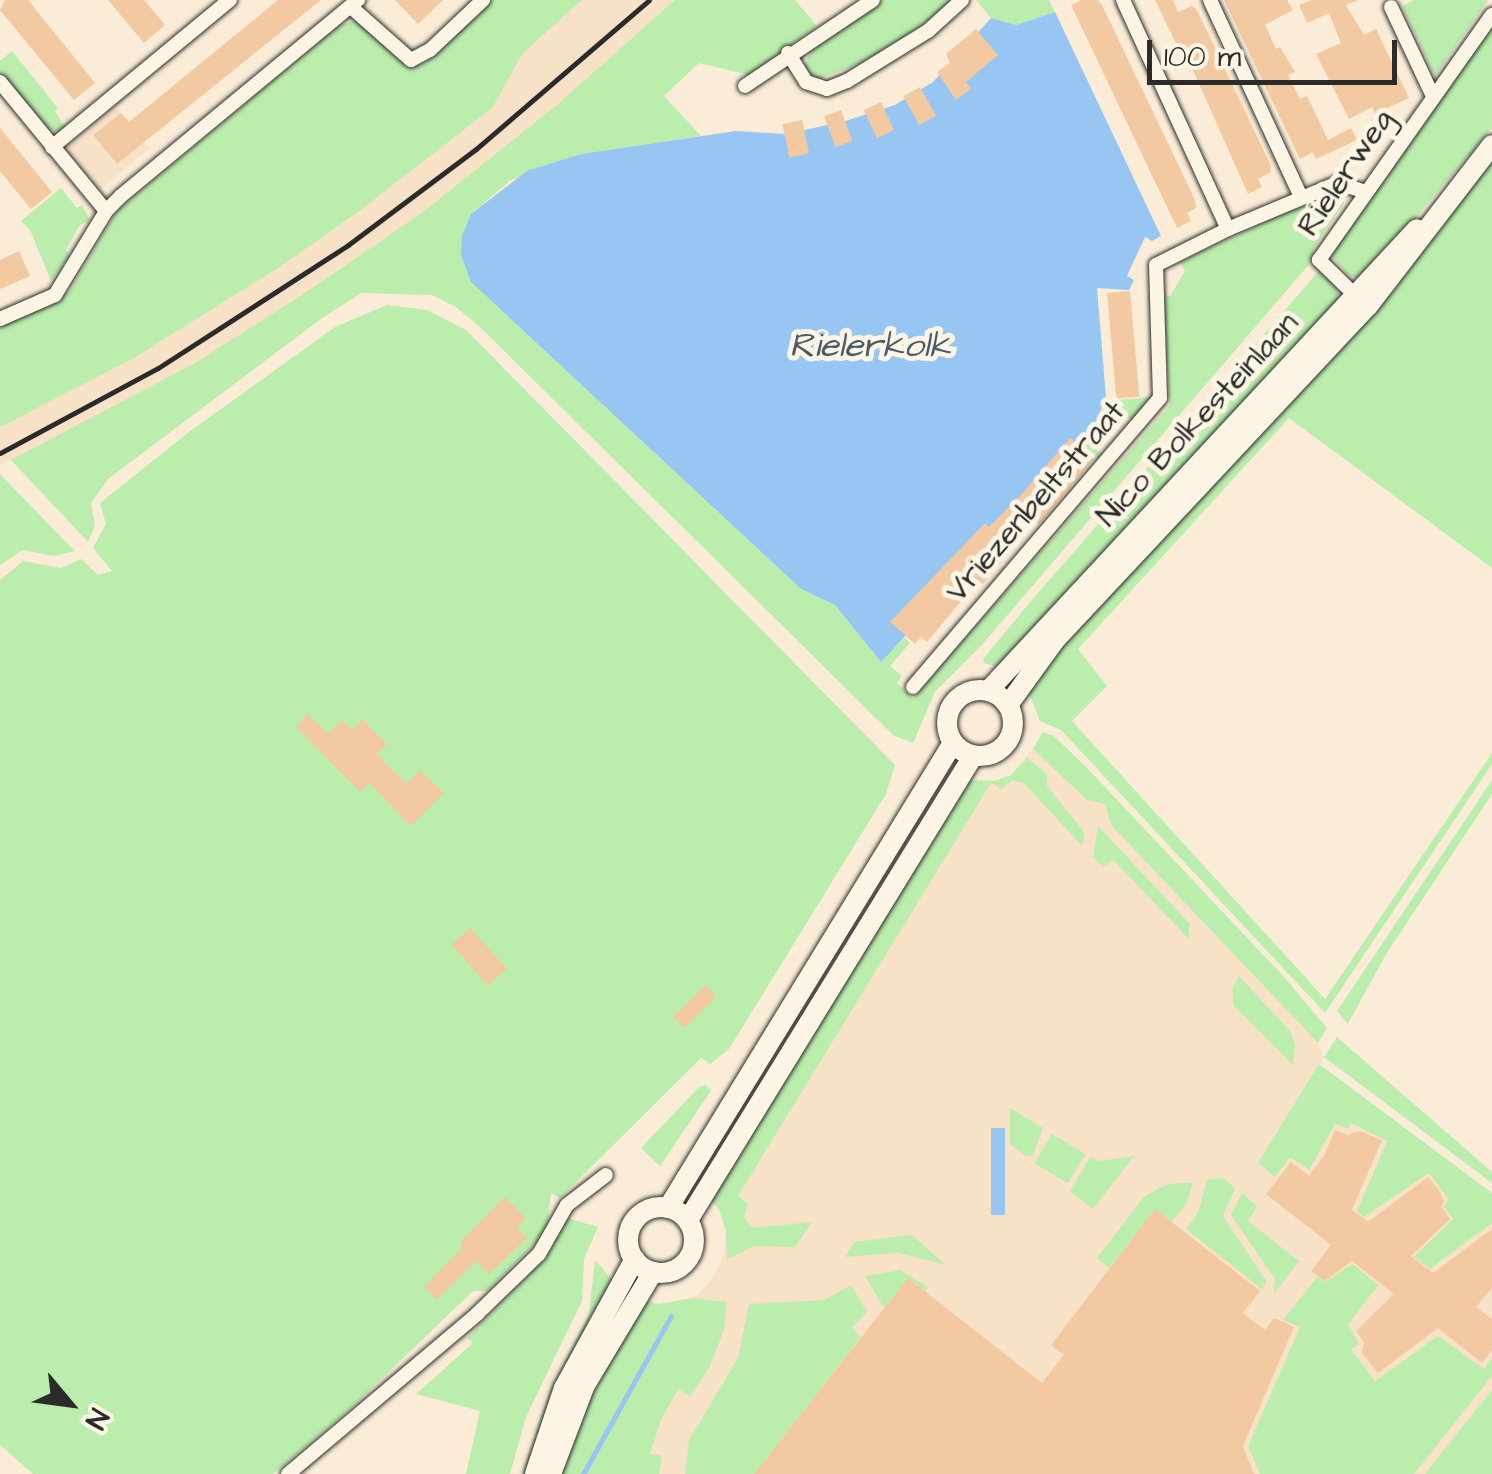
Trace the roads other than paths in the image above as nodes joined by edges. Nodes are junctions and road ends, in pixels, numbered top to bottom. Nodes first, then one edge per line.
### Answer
1 (230, 0) edge
2 (483, 0) edge
3 (873, 0) edge
4 (962, 0) edge
5 (1123, 0) edge
6 (1210, 0) edge
7 (355, 4) edge
8 (1391, 7) dead end
9 (1492, 15) edge
10 (788, 53) junction
11 (0, 82) edge
12 (745, 86) dead end
13 (1432, 94) junction
14 (1492, 145) edge
15 (52, 147) junction
16 (1365, 192) junction
17 (1301, 198) junction
18 (106, 211) junction
19 (1228, 229) junction
20 (1362, 301) junction
21 (0, 319) edge
22 (914, 687) dead end
23 (988, 691) junction
24 (1008, 705) junction
25 (954, 743) junction
26 (973, 756) junction
27 (606, 1174) dead end
28 (668, 1208) junction
29 (688, 1220) junction
30 (635, 1260) junction
31 (653, 1272) junction
32 (288, 1474) edge
33 (534, 1474) edge
34 (551, 1474) edge

1 - 15 street
2 - 7 street
3 - 10 street
4 - 10 street
5 - 19 street
6 - 17 street
7 - 18 street
8 - 13 street
9 - 13 street, Rielerweg
10 - 12 street
11 - 15 street
13 - 16 street, Rielerweg
14 - 20 street, Nico Bolkesteinlaan
15 - 18 street
16 - 17 street, Vriezenbeltstraat
16 - 20 street, Rielerweg
17 - 19 street, Vriezenbeltstraat
18 - 21 street
19 - 22 street, Vriezenbeltstraat
20 - 23 street, Nico Bolkesteinlaan
20 - 24 street, Nico Bolkesteinlaan
23 - 24 street
23 - 25 street
24 - 26 street
25 - 26 street
25 - 28 street
26 - 29 street
27 - 32 street
28 - 29 street
28 - 30 street
29 - 31 street
30 - 31 street
30 - 33 street
31 - 34 street

